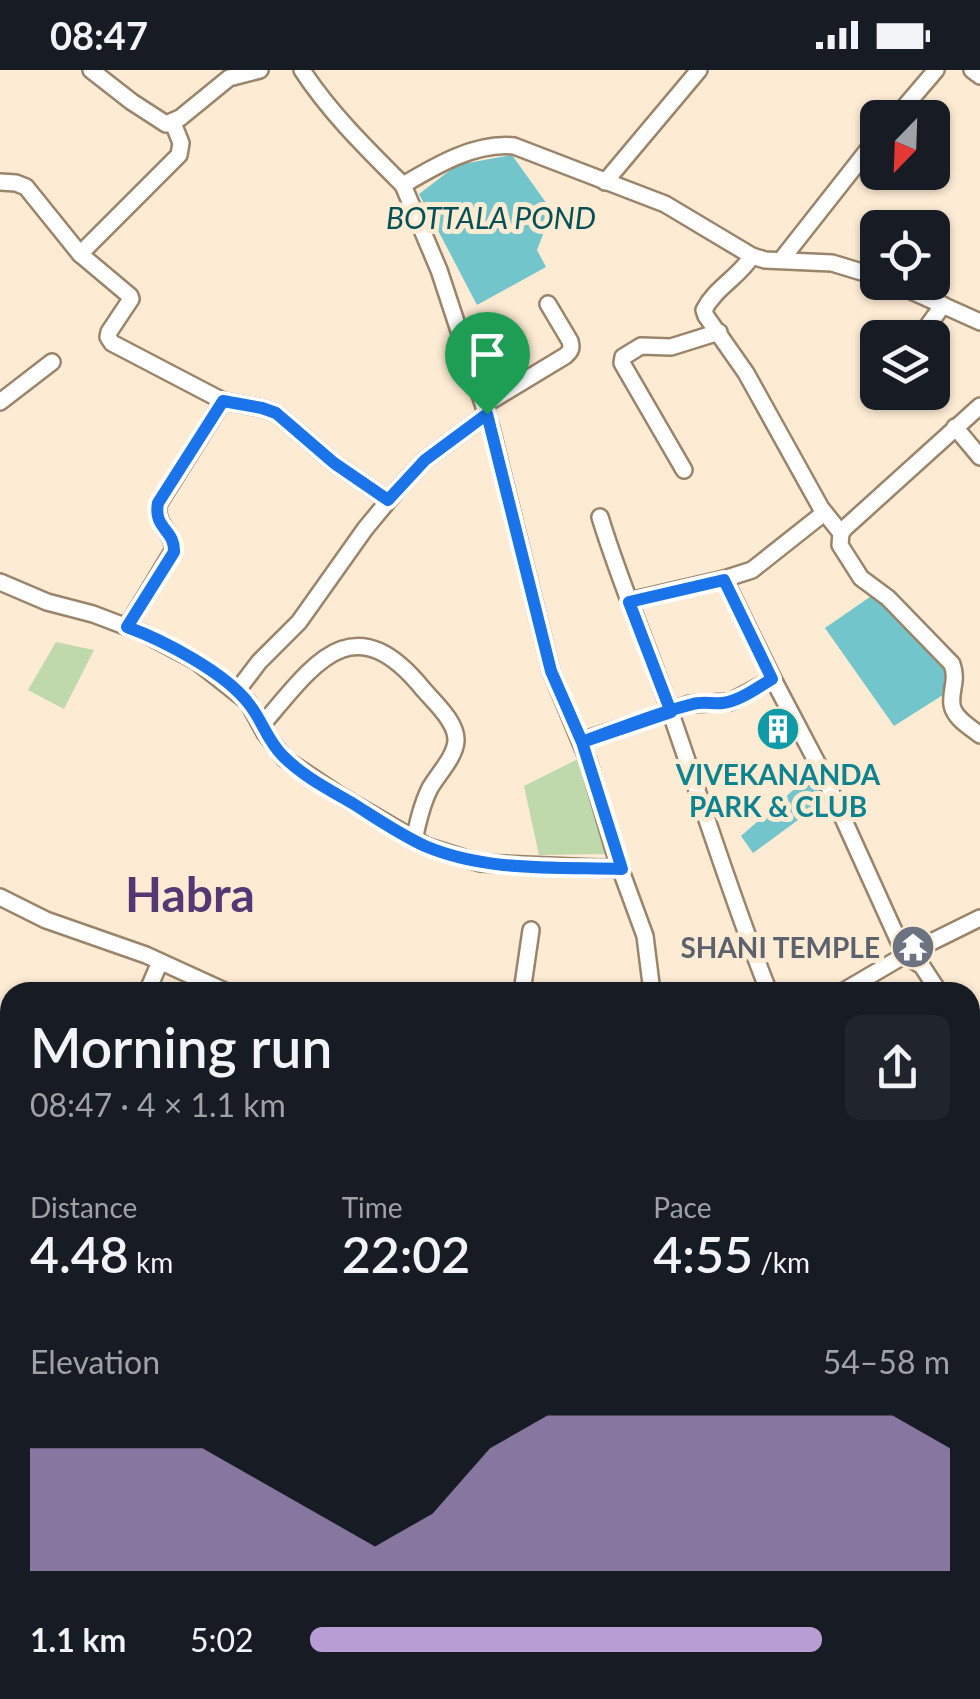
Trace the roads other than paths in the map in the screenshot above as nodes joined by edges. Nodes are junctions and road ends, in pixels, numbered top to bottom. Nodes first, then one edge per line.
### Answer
1 (90, 70) edge
2 (260, 70) edge
3 (302, 70) edge
4 (699, 70) edge
5 (936, 70) edge
6 (972, 70) edge
7 (980, 76) edge
8 (910, 100) edge
9 (173, 123) junction
10 (860, 161) edge
11 (0, 182) edge
12 (605, 182) junction
13 (404, 185) junction
14 (80, 254) junction
15 (752, 256) junction
16 (782, 260) junction
17 (860, 272) edge
18 (932, 300) edge
19 (548, 304) dead end
20 (943, 305) junction
21 (932, 320) edge
22 (980, 322) edge
23 (719, 332) junction
24 (52, 362) dead end
25 (223, 401) junction
26 (0, 402) edge
27 (980, 406) edge
28 (485, 409) junction
29 (956, 427) junction
30 (980, 457) edge
31 (684, 470) dead end
32 (388, 500) junction
33 (824, 513) junction
34 (600, 517) dead end
35 (841, 533) junction
36 (724, 580) junction
37 (0, 582) edge
38 (629, 602) junction
39 (127, 627) junction
40 (772, 679) junction
41 (236, 691) junction
42 (671, 712) junction
43 (262, 726) junction
44 (980, 735) edge
45 (582, 742) junction
46 (414, 840) junction
47 (622, 869) junction
48 (0, 897) edge
49 (980, 918) edge
50 (531, 930) dead end
51 (905, 955) junction
52 (160, 962) junction
53 (151, 982) edge
54 (205, 982) edge
55 (523, 982) edge
56 (651, 982) edge
57 (765, 982) edge
58 (859, 982) edge
59 (932, 982) edge

1 - 9 street
2 - 9 street
3 - 13 street
4 - 12 street
5 - 8 street
6 - 7 street
9 - 14 street
10 - 16 street
11 - 14 street
12 - 13 street
12 - 15 street
13 - 28 street
14 - 25 street
15 - 16 street
15 - 23 street
16 - 17 street
18 - 20 street
19 - 28 street
20 - 21 street
20 - 22 street
23 - 31 street
23 - 33 street
24 - 26 street
25 - 32 street
25 - 39 street
27 - 29 street
28 - 32 street
28 - 45 street
29 - 30 street
29 - 35 street
32 - 41 street
33 - 35 street
33 - 36 street
34 - 38 street
35 - 44 street
36 - 38 street
36 - 40 street
37 - 39 street
38 - 42 street
39 - 41 street
40 - 42 street
40 - 51 street
41 - 43 street
42 - 45 street
42 - 57 street
43 - 46 street
43 - 46 street
45 - 47 street
46 - 47 street
47 - 56 street
48 - 52 street
49 - 51 street
50 - 55 street
51 - 58 street
51 - 59 street
52 - 53 street
52 - 54 street

